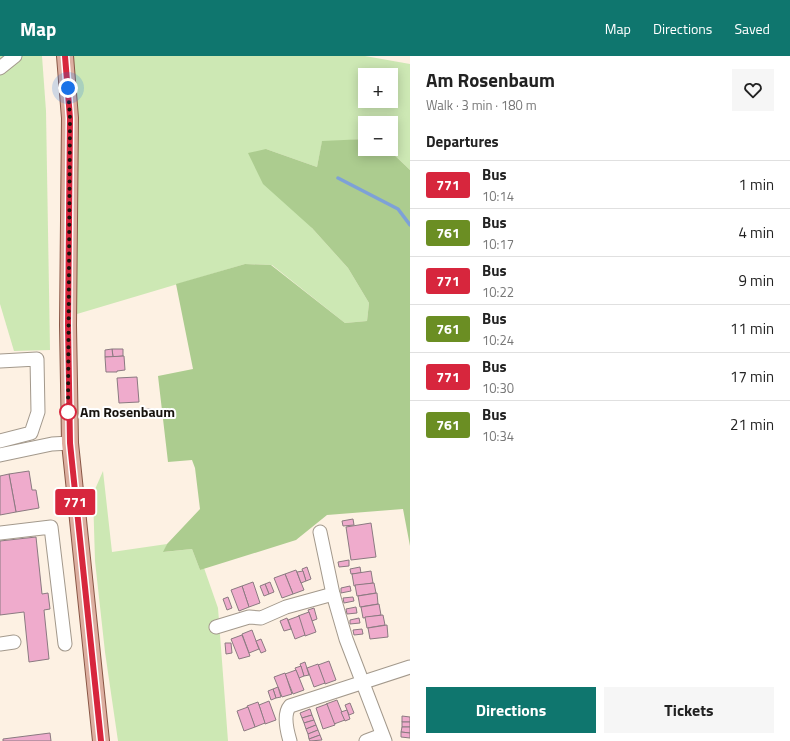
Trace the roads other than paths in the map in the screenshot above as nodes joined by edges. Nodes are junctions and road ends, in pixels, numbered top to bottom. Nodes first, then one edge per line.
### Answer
1 (15, 56) edge
2 (64, 56) edge
3 (0, 68) edge
4 (0, 360) edge
5 (0, 441) edge
6 (70, 443) junction
7 (0, 455) edge
8 (320, 532) dead end
9 (0, 533) edge
10 (333, 594) junction
11 (216, 627) dead end
12 (14, 642) dead end
13 (0, 644) edge
14 (65, 644) dead end
15 (410, 667) edge
16 (362, 683) junction
17 (384, 738) edge
18 (101, 741) edge
19 (290, 741) edge
20 (366, 741) edge

1 - 3 street
2 - 6 main road
4 - 5 street
6 - 7 street
6 - 18 main road
8 - 10 street
9 - 14 street
10 - 11 street
10 - 16 street
12 - 13 street
15 - 16 street
16 - 17 street
16 - 19 street
17 - 20 street

